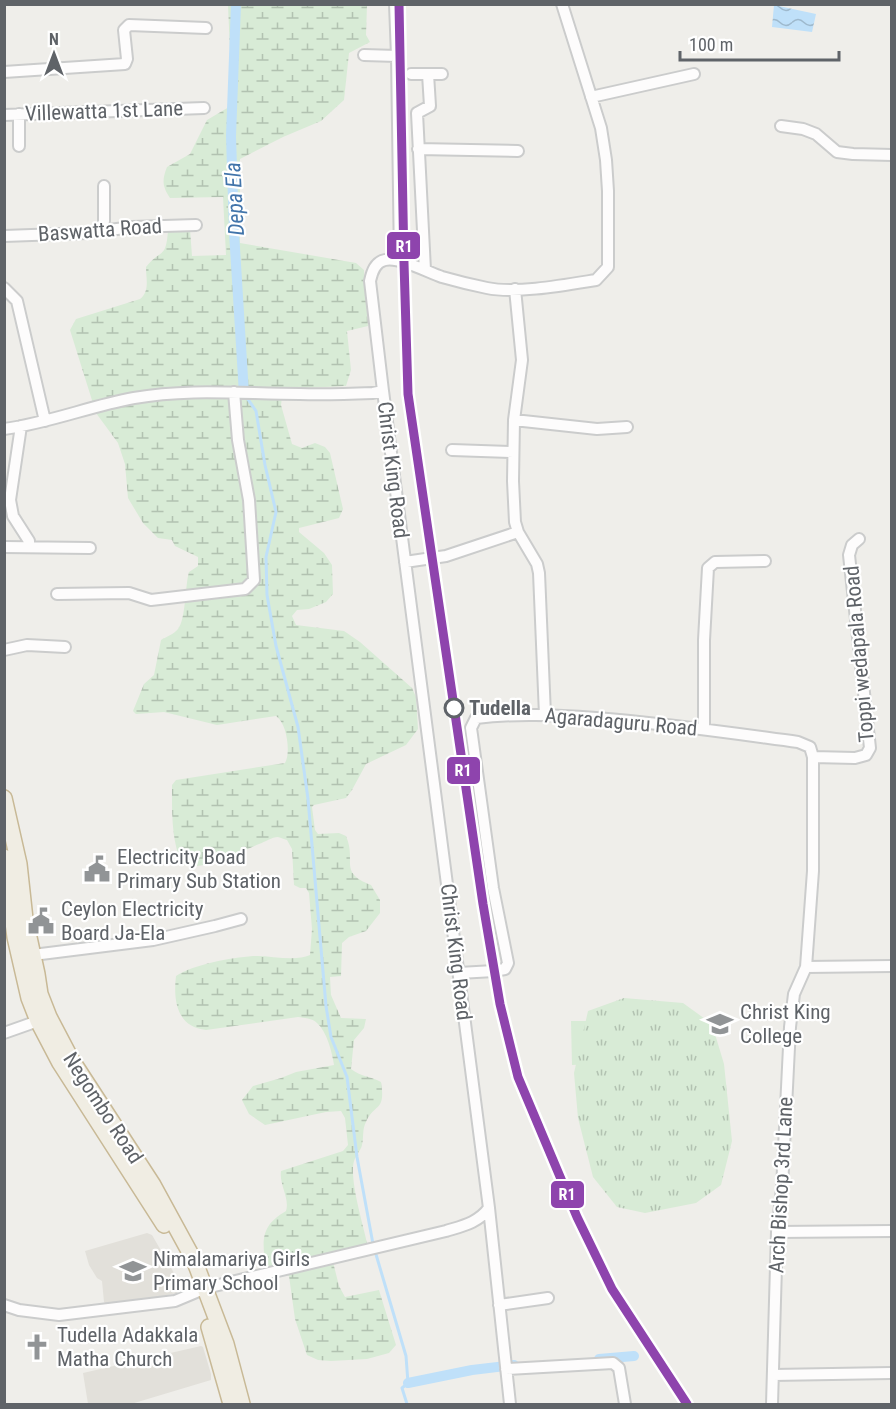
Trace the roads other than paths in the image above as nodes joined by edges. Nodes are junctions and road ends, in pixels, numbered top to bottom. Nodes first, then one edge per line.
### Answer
1 (395, 4) edge
2 (562, 4) edge
3 (206, 28) dead end
4 (364, 55) dead end
5 (397, 56) junction
6 (4, 72) edge
7 (411, 74) dead end
8 (428, 74) junction
9 (442, 74) dead end
10 (694, 74) dead end
11 (591, 97) junction
12 (204, 108) dead end
13 (19, 114) junction
14 (4, 115) edge
15 (781, 126) dead end
16 (19, 146) dead end
17 (418, 149) junction
18 (518, 151) dead end
19 (891, 154) edge
20 (104, 186) dead end
21 (196, 225) dead end
22 (102, 231) junction
23 (4, 236) edge
24 (399, 261) junction
25 (425, 270) junction
26 (4, 288) edge
27 (515, 289) junction
28 (383, 391) junction
29 (236, 392) junction
30 (514, 420) junction
31 (45, 421) junction
32 (21, 426) junction
33 (627, 427) dead end
34 (4, 429) edge
35 (452, 450) dead end
36 (513, 452) junction
37 (518, 532) junction
38 (860, 539) dead end
39 (29, 546) junction
40 (4, 547) edge
41 (90, 548) dead end
42 (765, 561) dead end
43 (405, 562) junction
44 (57, 594) dead end
45 (64, 647) dead end
46 (4, 651) edge
47 (545, 715) junction
48 (704, 729) junction
49 (813, 757) junction
50 (4, 798) edge
51 (4, 857) edge
52 (241, 919) dead end
53 (33, 955) junction
54 (891, 966) edge
55 (806, 968) junction
56 (459, 973) junction
57 (38, 1021) junction
58 (4, 1034) edge
59 (489, 1208) junction
60 (891, 1231) edge
61 (777, 1232) junction
62 (201, 1290) junction
63 (548, 1298) dead end
64 (499, 1305) junction
65 (6, 1311) edge
66 (506, 1369) junction
67 (891, 1372) edge
68 (773, 1375) junction
69 (231, 1404) edge
70 (242, 1404) edge
71 (510, 1404) edge
72 (625, 1404) edge
73 (772, 1404) edge

1 - 5 street
2 - 11 street
3 - 6 street
4 - 5 street
5 - 24 street
7 - 8 street
8 - 9 street
8 - 17 street
10 - 11 street
11 - 27 street
12 - 13 street, Villewatta 1st Lane
13 - 14 street, Villewatta 1st Lane
13 - 16 street
15 - 19 street
17 - 18 street
17 - 25 street
20 - 22 street
21 - 22 street, Baswatta Road
22 - 23 street, Baswatta Road
24 - 25 street
24 - 28 street, Christ King Road
25 - 27 street
26 - 31 street
27 - 30 street
28 - 29 street
28 - 43 street, Christ King Road
29 - 31 street
29 - 44 street
30 - 33 street
30 - 36 street
31 - 32 street
32 - 34 street
32 - 39 street
35 - 36 street
36 - 37 street
37 - 43 street
37 - 47 street
38 - 49 street, Toppi wedapala Road
39 - 40 street
39 - 41 street
42 - 48 street
43 - 56 street, Christ King Road
45 - 46 street
47 - 48 street, Agaradaguru Road
47 - 56 street, Agaradaguru Road
48 - 49 street, Agaradaguru Road
49 - 55 street
50 - 53 highway, Negombo Road
51 - 57 highway, Negombo Road
52 - 53 street
53 - 62 highway, Negombo Road
54 - 55 street
55 - 61 street, Arch Bishop 3rd Lane
56 - 59 street, Christ King Road
57 - 58 street
57 - 62 highway, Negombo Road
59 - 62 street
59 - 64 street, Christ King Road
60 - 61 street
61 - 68 street, Arch Bishop 3rd Lane
62 - 65 street
62 - 69 highway, Negombo Road
62 - 70 highway, Negombo Road
63 - 64 street
64 - 66 street, Christ King Road
66 - 71 street, Christ King Road
66 - 72 street
67 - 68 street
68 - 73 street, Arch Bishop 3rd Lane

